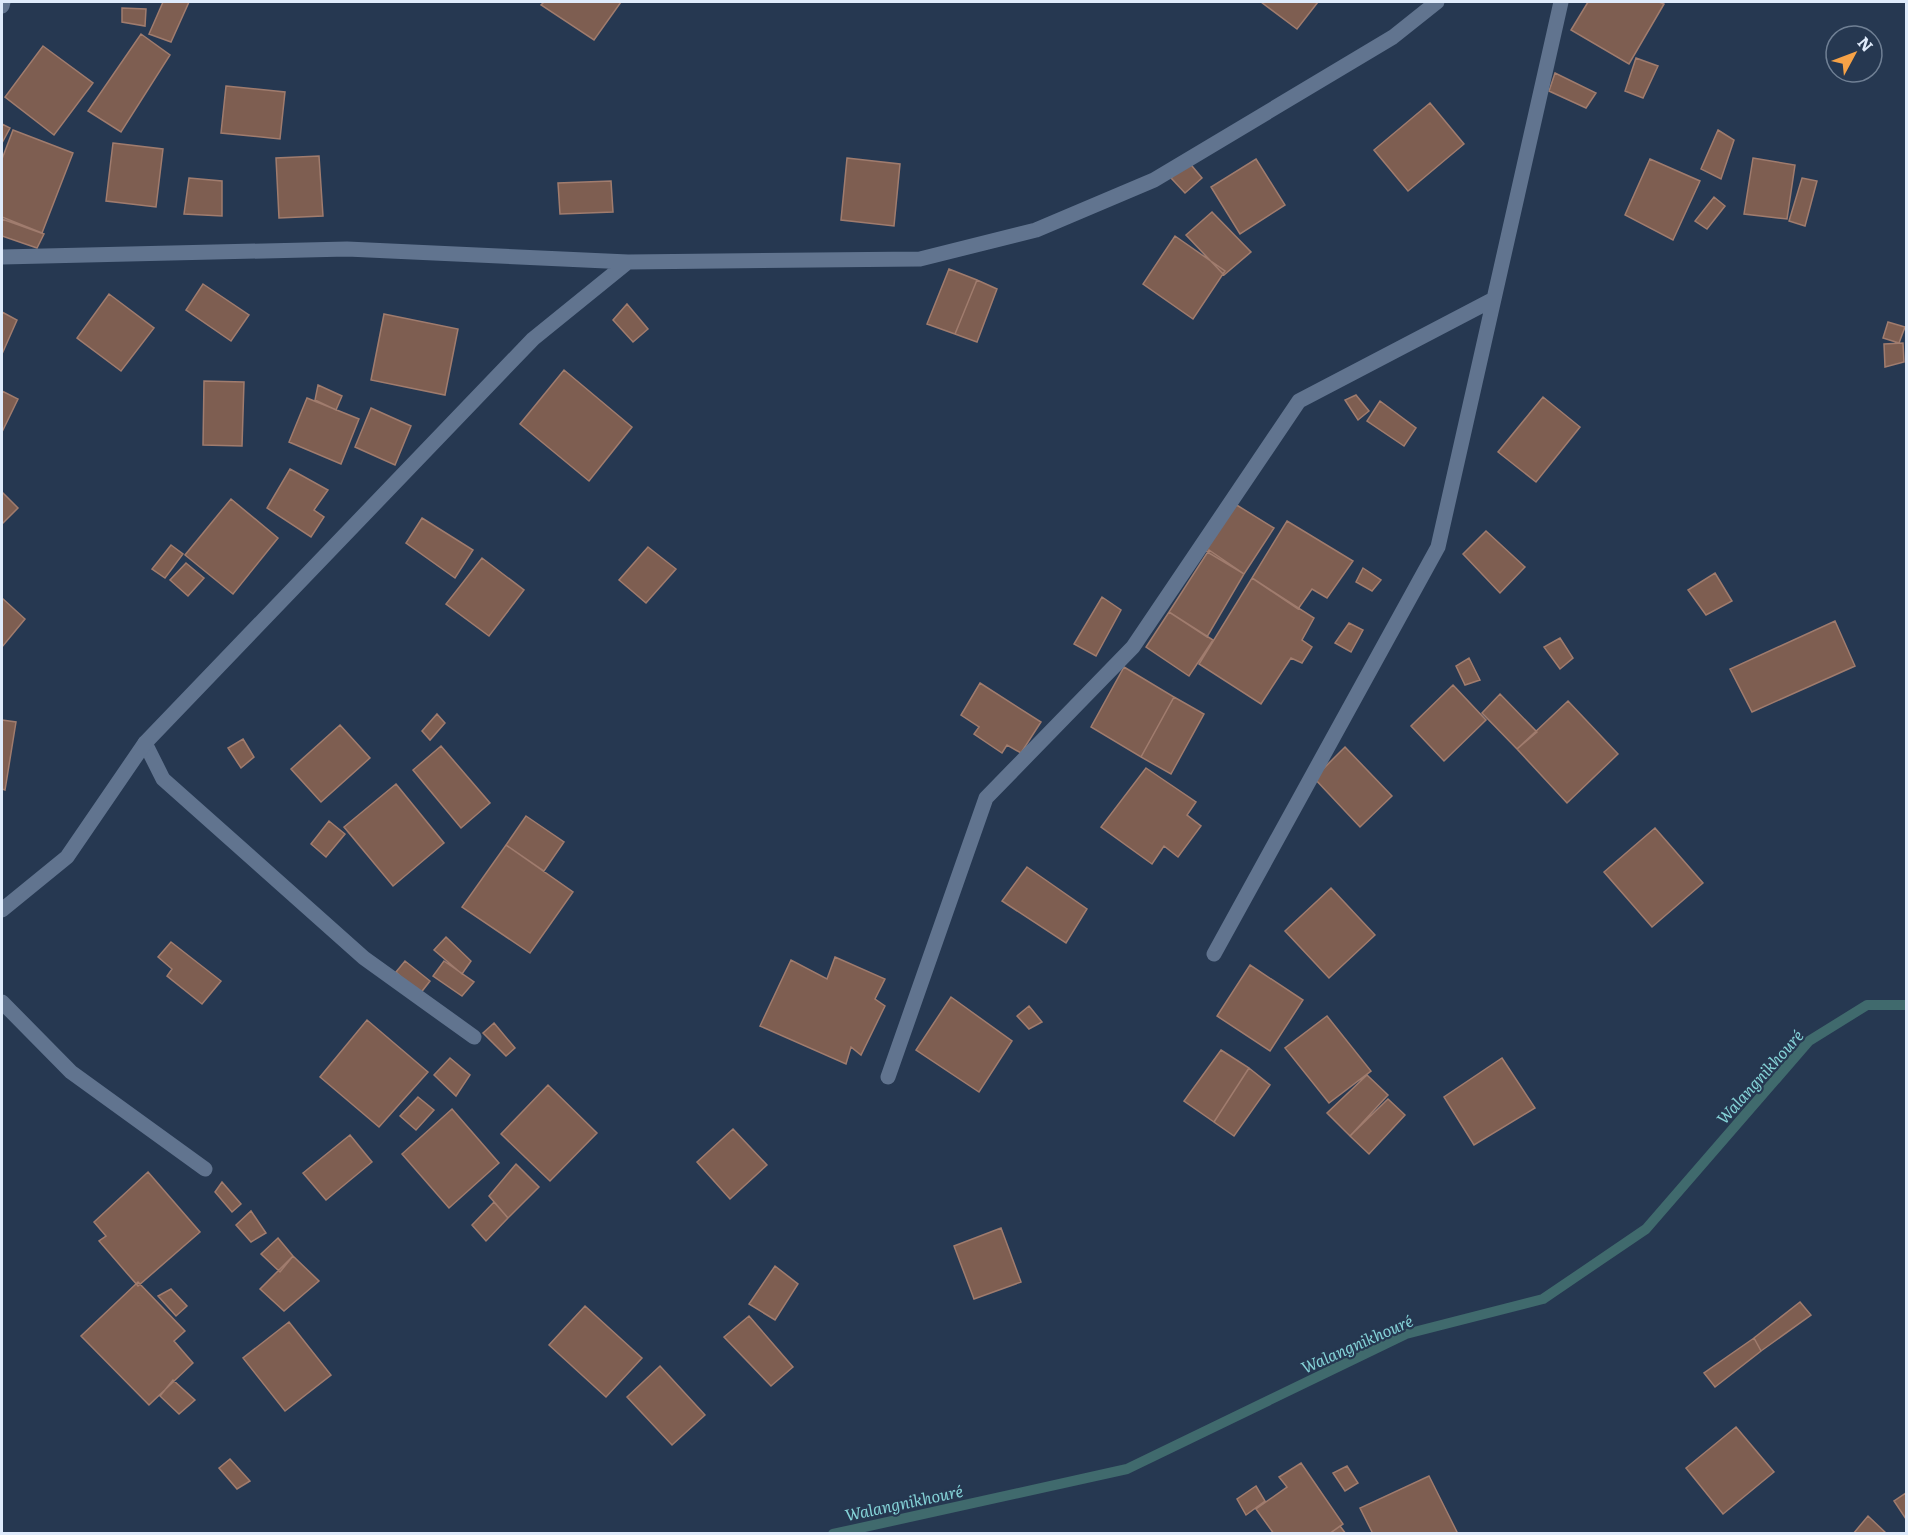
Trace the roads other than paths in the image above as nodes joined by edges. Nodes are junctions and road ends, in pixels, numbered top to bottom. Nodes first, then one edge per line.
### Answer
1 (3, 2) edge
2 (1437, 2) edge
3 (1561, 2) edge
4 (2, 6) edge
5 (2, 257) edge
6 (628, 262) junction
7 (1494, 299) junction
8 (145, 743) junction
9 (2, 910) edge
10 (1214, 954) dead end
11 (2, 1002) edge
12 (474, 1037) dead end
13 (888, 1077) dead end
14 (205, 1169) dead end

1 - 4 street
2 - 6 street
3 - 7 street
5 - 6 street
6 - 8 street
7 - 10 street
7 - 13 street
8 - 9 street
8 - 12 street
11 - 14 street

